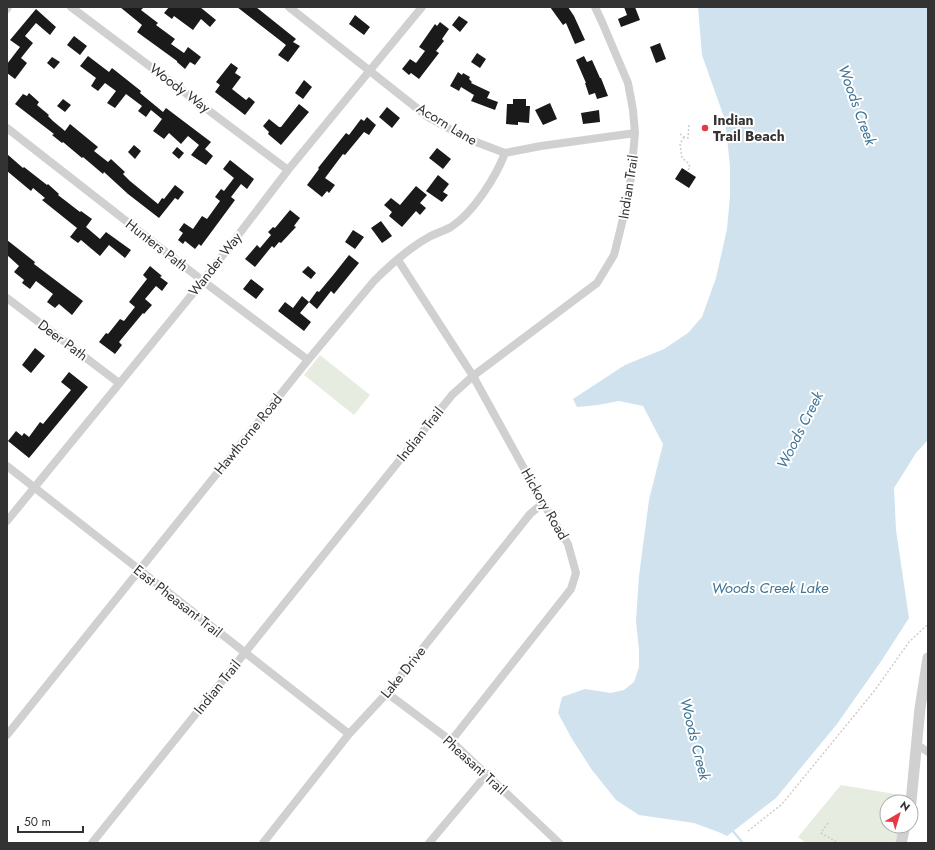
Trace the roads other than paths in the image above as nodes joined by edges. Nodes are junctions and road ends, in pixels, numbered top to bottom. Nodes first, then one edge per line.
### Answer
1 (71, 7) edge
2 (289, 7) edge
3 (422, 7) edge
4 (594, 7) edge
5 (370, 70) junction
6 (7, 128) edge
7 (635, 133) junction
8 (505, 153) junction
9 (288, 170) junction
10 (398, 260) junction
11 (203, 281) junction
12 (7, 298) edge
13 (308, 360) junction
14 (473, 376) junction
15 (118, 383) junction
16 (7, 466) edge
17 (34, 487) junction
18 (543, 503) junction
19 (7, 520) edge
20 (139, 570) junction
21 (245, 653) junction
22 (928, 658) edge
23 (387, 693) junction
24 (349, 734) junction
25 (7, 735) edge
26 (451, 741) junction
27 (916, 744) junction
28 (928, 752) edge
29 (487, 774) junction
30 (912, 794) edge
31 (92, 843) edge
32 (263, 843) edge
33 (429, 843) edge
34 (559, 843) edge

1 - 9 street, Woody Way
2 - 5 street, Acorn Lane
3 - 5 street, Wander Way
4 - 7 street, Indian Trail
5 - 8 street, Acorn Lane
5 - 9 street, Wander Way
6 - 11 street, Hunters Path
7 - 8 street
7 - 14 street, Indian Trail
8 - 10 street, Hawthorne Road
9 - 11 street, Wander Way
10 - 13 street, Hawthorne Road
10 - 14 street, Hickory Road
11 - 13 street, Hunters Path
11 - 15 street, Wander Way
12 - 15 street, Deer Path
13 - 20 street, Hawthorne Road
14 - 18 street, Hickory Road
14 - 21 street, Indian Trail
15 - 17 street, Wander Way
16 - 17 street, East Pheasant Trail
17 - 19 street, Wander Way
17 - 20 street, East Pheasant Trail
18 - 23 street, Lake Drive
18 - 26 street, Hickory Road
20 - 21 street, East Pheasant Trail
20 - 25 street, Hawthorne Road
21 - 24 street, East Pheasant Trail
21 - 31 street, Indian Trail
22 - 27 street
23 - 24 street, Lake Drive
23 - 26 street, Pheasant Trail
24 - 32 street, Lake Drive
26 - 29 street, Pheasant Trail
27 - 28 street
27 - 30 street
29 - 33 street
29 - 34 street, Pheasant Trail

